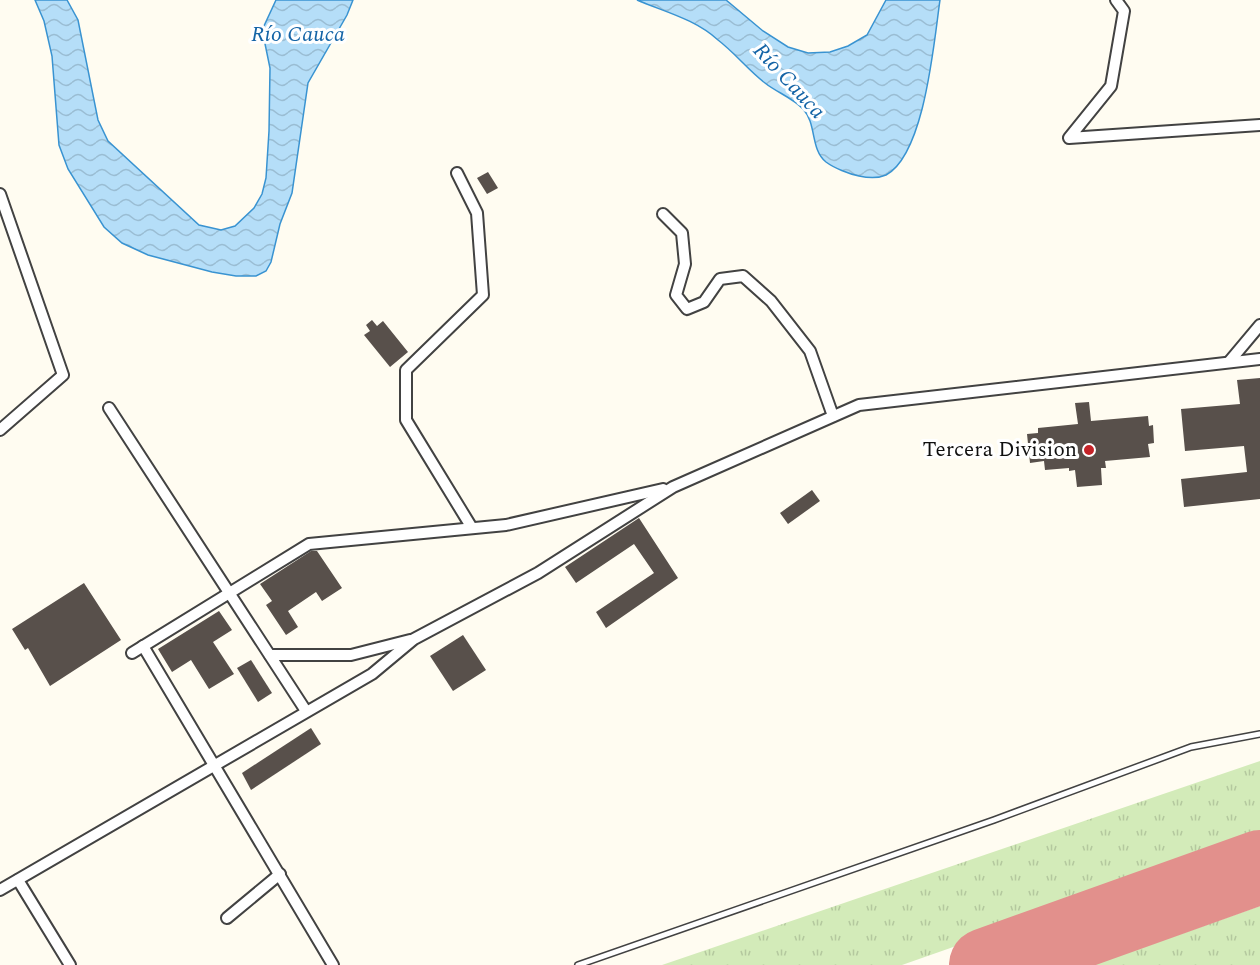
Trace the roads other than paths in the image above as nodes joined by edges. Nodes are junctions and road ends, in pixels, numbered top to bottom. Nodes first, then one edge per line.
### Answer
1 (1116, 0) edge
2 (1260, 125) edge
3 (457, 173) dead end
4 (0, 194) edge
5 (663, 214) dead end
6 (1260, 325) edge
7 (1260, 359) edge
8 (1229, 363) junction
9 (109, 408) dead end
10 (833, 416) junction
11 (0, 430) edge
12 (673, 486) junction
13 (472, 528) junction
14 (229, 592) junction
15 (414, 639) junction
16 (143, 646) junction
17 (132, 653) dead end
18 (270, 655) junction
19 (306, 711) junction
20 (1260, 734) edge
21 (216, 765) junction
22 (280, 874) junction
23 (18, 880) junction
24 (0, 890) edge
25 (226, 918) dead end
26 (70, 965) edge
27 (333, 965) edge
28 (578, 965) edge

1 - 2 street
3 - 13 street
4 - 11 street
5 - 10 street
6 - 8 street
7 - 8 street
8 - 10 street
9 - 14 street
10 - 12 street
12 - 13 street
12 - 15 street
13 - 14 street
14 - 16 street
14 - 18 street
15 - 18 street
15 - 19 street
16 - 17 street
16 - 21 street
18 - 19 street
19 - 21 street
20 - 28 lane
21 - 22 street
21 - 23 street
22 - 25 street
22 - 27 street
23 - 24 street
23 - 26 street

